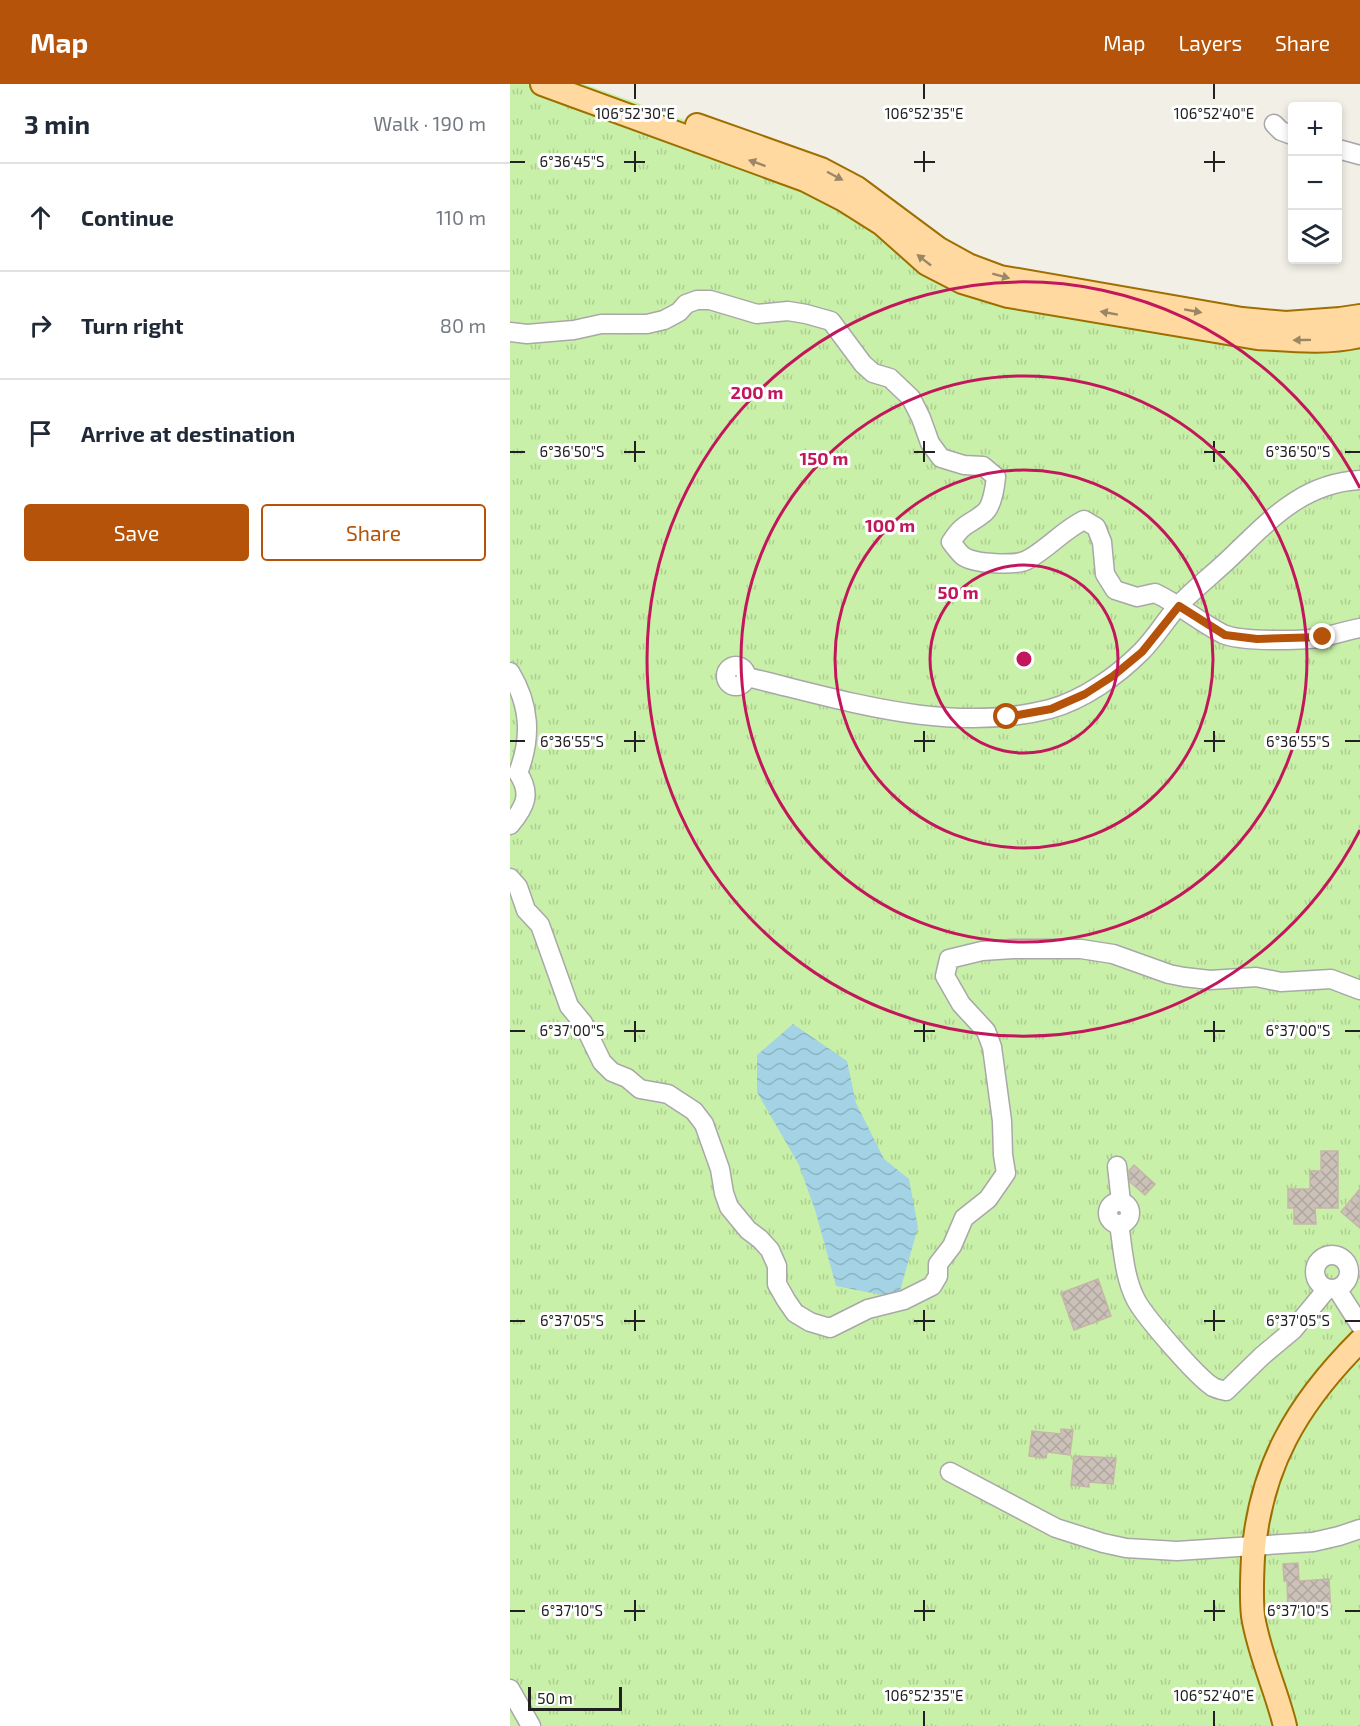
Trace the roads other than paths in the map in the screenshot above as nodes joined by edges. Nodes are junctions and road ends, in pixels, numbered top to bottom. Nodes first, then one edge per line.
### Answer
1 (542, 84) edge
2 (583, 84) edge
3 (1274, 124) dead end
4 (1288, 133) edge
5 (1342, 149) edge
6 (1360, 155) edge
7 (1360, 316) edge
8 (510, 332) edge
9 (1360, 336) edge
10 (1360, 480) edge
11 (1179, 606) junction
12 (1360, 628) edge
13 (510, 672) edge
14 (747, 677) dead end
15 (510, 825) edge
16 (510, 878) edge
17 (1360, 990) edge
18 (1117, 1166) dead end
19 (1360, 1325) edge
20 (1360, 1341) edge
21 (950, 1472) dead end
22 (1360, 1528) edge
23 (1254, 1544) junction
24 (510, 1689) edge
25 (1281, 1713) edge
26 (531, 1726) edge

9 -> 1 main road
2 -> 7 main road
3 - 4 street
5 - 6 street
8 - 11 street
10 - 11 street
11 - 12 street
11 - 14 street
13 - 15 street
16 - 17 street
18 - 19 street
20 - 23 main road
21 - 23 street
22 - 23 street
23 - 25 main road
24 - 26 street

